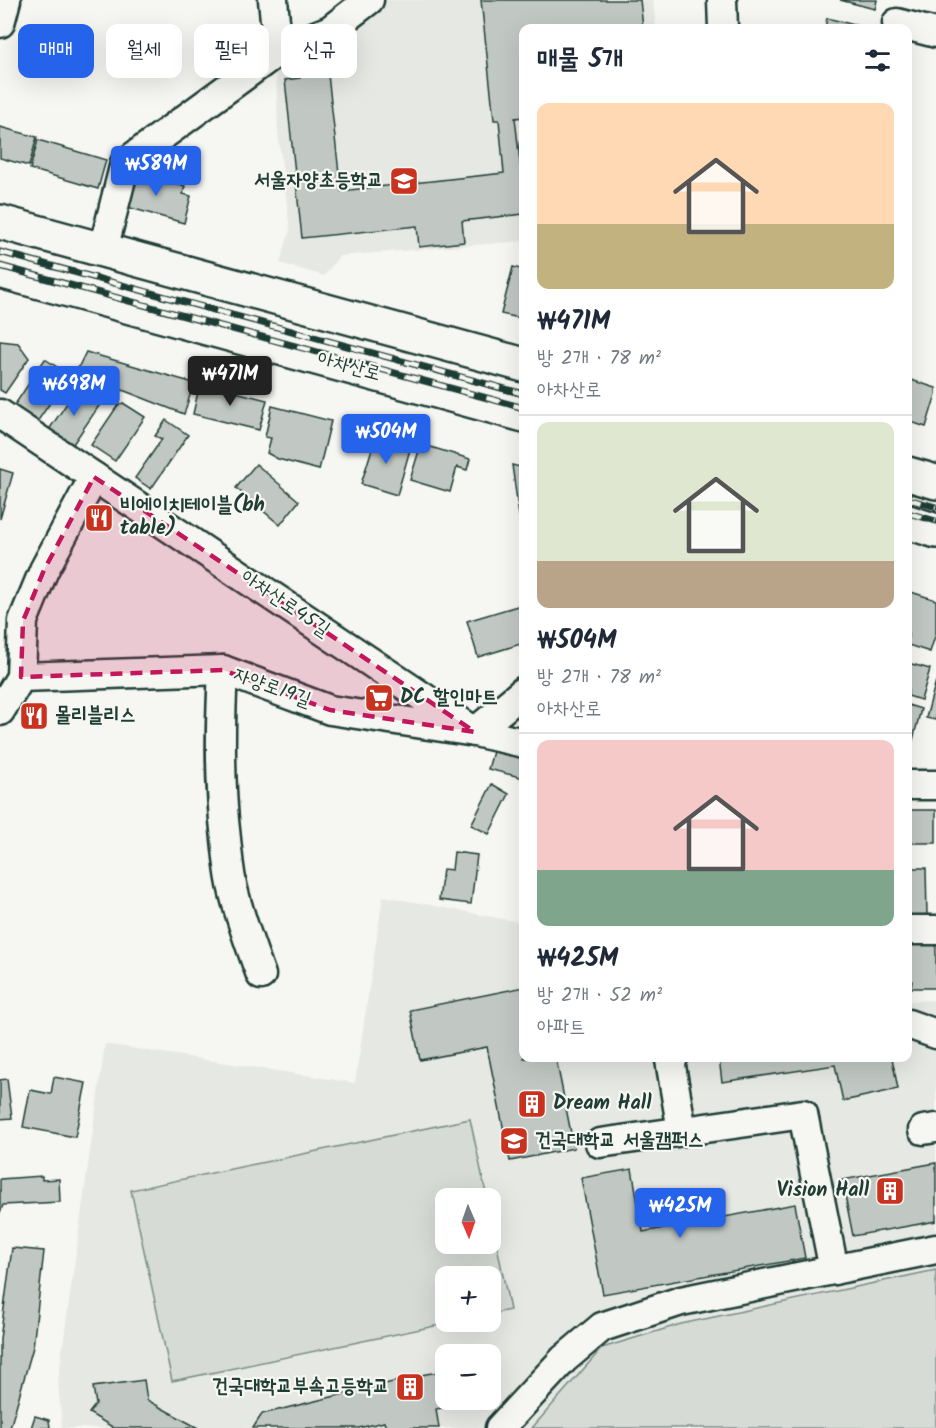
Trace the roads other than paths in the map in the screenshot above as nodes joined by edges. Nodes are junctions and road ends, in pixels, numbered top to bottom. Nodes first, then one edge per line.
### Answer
1 (273, 0) edge
2 (369, 0) edge
3 (722, 0) edge
4 (899, 17) edge
5 (723, 24) edge
6 (936, 33) edge
7 (278, 51) junction
8 (0, 222) edge
9 (103, 250) junction
10 (0, 271) edge
11 (519, 364) edge
12 (0, 414) edge
13 (519, 414) edge
14 (912, 475) edge
15 (94, 477) junction
16 (936, 482) edge
17 (912, 523) edge
18 (936, 531) edge
19 (223, 670) junction
20 (21, 677) junction
21 (519, 695) edge
22 (0, 711) edge
23 (474, 732) junction
24 (519, 742) edge
25 (912, 784) edge
26 (936, 785) edge
27 (912, 930) edge
28 (936, 930) edge
29 (261, 975) dead end
30 (912, 1025) edge
31 (936, 1034) edge
32 (670, 1062) edge
33 (682, 1131) junction
34 (600, 1143) dead end
35 (936, 1250) edge
36 (834, 1270) junction
37 (501, 1428) edge

1 - 7 street
2 - 7 street
3 - 5 street
4 - 6 street
7 - 9 street
8 - 9 main road
9 - 11 main road
10 - 13 main road, 아차산로
12 - 15 street, 아차산로45길
14 - 16 main road
15 - 20 street
15 - 23 street, 아차산로45길
17 - 18 main road
19 - 20 street, 자양로19길
19 - 23 street, 자양로19길
19 - 29 street
20 - 22 street
21 - 23 street
23 - 24 street, 자양로19길
25 - 26 street
27 - 28 street
30 - 31 street
32 - 33 street
33 - 34 street
33 - 36 street
35 - 36 street
36 - 37 street

